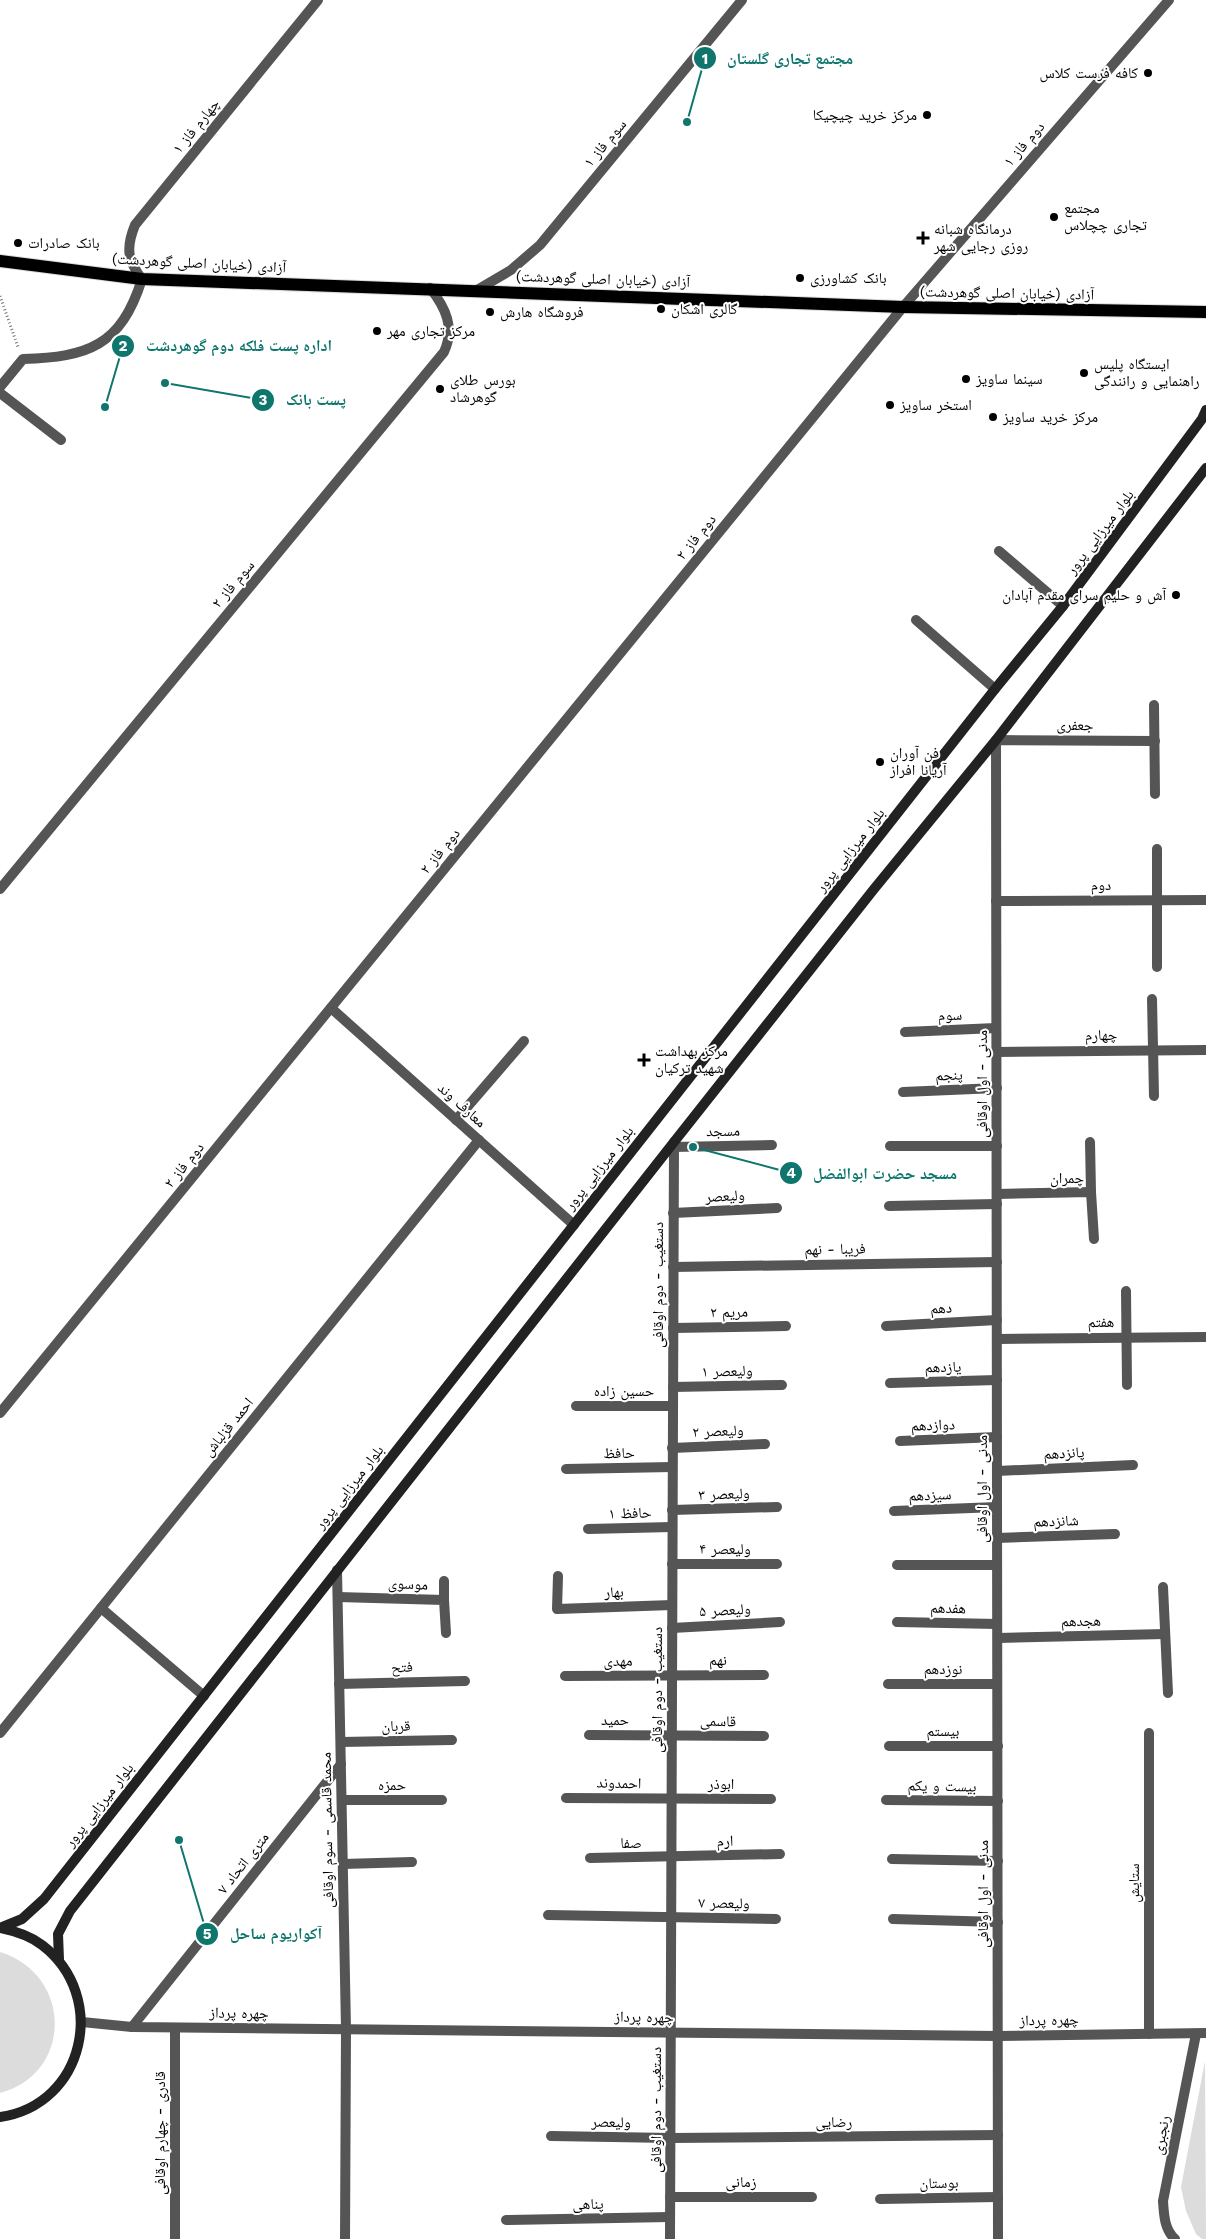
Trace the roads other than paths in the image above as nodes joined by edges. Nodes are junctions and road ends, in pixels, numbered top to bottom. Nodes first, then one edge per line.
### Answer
1 (318, 0) edge
2 (742, 0) edge
3 (1169, 0) edge
4 (0, 261) edge
5 (142, 279) junction
6 (430, 288) junction
7 (477, 290) junction
8 (903, 307) junction
9 (1206, 312) edge
10 (0, 387) edge
11 (0, 393) edge
12 (1206, 410) edge
13 (61, 440) dead end
14 (1206, 468) edge
15 (999, 551) dead end
16 (1063, 606) junction
17 (916, 620) dead end
18 (996, 689) junction
19 (1154, 706) dead end
20 (996, 740) junction
21 (1155, 741) junction
22 (1155, 794) dead end
23 (1157, 849) dead end
24 (0, 890) edge
25 (1157, 900) junction
26 (1206, 900) edge
27 (996, 901) junction
28 (1157, 967) dead end
29 (1152, 999) dead end
30 (331, 1008) junction
31 (996, 1028) junction
32 (905, 1032) dead end
33 (524, 1041) dead end
34 (1153, 1050) junction
35 (1206, 1050) edge
36 (996, 1052) junction
37 (997, 1088) junction
38 (903, 1092) dead end
39 (1154, 1096) dead end
40 (456, 1120) junction
41 (478, 1140) junction
42 (1090, 1142) dead end
43 (673, 1144) junction
44 (772, 1145) dead end
45 (890, 1146) dead end
46 (997, 1146) junction
47 (1091, 1192) junction
48 (997, 1199) junction
49 (890, 1206) dead end
50 (777, 1208) dead end
51 (673, 1213) junction
52 (574, 1225) junction
53 (1094, 1239) dead end
54 (997, 1262) junction
55 (673, 1267) junction
56 (1126, 1291) dead end
57 (997, 1320) junction
58 (786, 1326) dead end
59 (886, 1326) dead end
60 (673, 1328) junction
61 (1127, 1337) junction
62 (1206, 1337) edge
63 (997, 1339) junction
64 (997, 1380) junction
65 (890, 1383) dead end
66 (782, 1385) dead end
67 (1128, 1385) dead end
68 (673, 1387) junction
69 (576, 1406) dead end
70 (672, 1406) junction
71 (0, 1413) edge
72 (997, 1437) junction
73 (900, 1441) dead end
74 (764, 1444) dead end
75 (672, 1448) junction
76 (1133, 1465) dead end
77 (672, 1467) junction
78 (566, 1468) dead end
79 (997, 1472) junction
80 (777, 1507) dead end
81 (997, 1507) junction
82 (672, 1510) junction
83 (894, 1511) dead end
84 (672, 1527) junction
85 (588, 1529) dead end
86 (1115, 1534) dead end
87 (998, 1538) junction
88 (672, 1564) junction
89 (777, 1564) dead end
90 (896, 1564) dead end
91 (998, 1565) junction
92 (337, 1570) junction
93 (558, 1576) dead end
94 (444, 1582) dead end
95 (1163, 1587) dead end
96 (338, 1597) junction
97 (444, 1600) junction
98 (672, 1605) junction
99 (100, 1608) junction
100 (780, 1622) dead end
101 (897, 1622) dead end
102 (997, 1624) junction
103 (672, 1628) junction
104 (446, 1633) dead end
105 (1165, 1634) junction
106 (998, 1638) junction
107 (672, 1675) junction
108 (764, 1675) dead end
109 (565, 1676) dead end
110 (465, 1681) dead end
111 (339, 1684) junction
112 (888, 1684) dead end
113 (998, 1684) junction
114 (1168, 1693) dead end
115 (204, 1696) junction
116 (0, 1732) edge
117 (1150, 1733) dead end
118 (590, 1735) dead end
119 (672, 1735) junction
120 (764, 1736) dead end
121 (452, 1740) dead end
122 (341, 1742) junction
123 (889, 1746) dead end
124 (998, 1746) junction
125 (341, 1764) junction
126 (566, 1798) dead end
127 (671, 1799) junction
128 (771, 1799) dead end
129 (342, 1800) junction
130 (442, 1800) dead end
131 (886, 1800) dead end
132 (998, 1801) junction
133 (780, 1854) dead end
134 (590, 1858) dead end
135 (671, 1858) junction
136 (892, 1859) dead end
137 (998, 1860) junction
138 (412, 1862) dead end
139 (343, 1864) junction
140 (548, 1916) dead end
141 (671, 1918) junction
142 (776, 1919) dead end
143 (893, 1919) dead end
144 (998, 1922) junction
145 (0, 1928) edge
146 (59, 1960) junction
147 (82, 2022) junction
148 (132, 2027) junction
149 (175, 2028) junction
150 (346, 2029) junction
151 (671, 2032) junction
152 (1148, 2034) junction
153 (1201, 2034) edge
154 (998, 2036) junction
155 (1, 2118) edge
156 (551, 2136) dead end
157 (998, 2136) junction
158 (671, 2138) junction
159 (812, 2197) dead end
160 (998, 2197) junction
161 (670, 2198) junction
162 (880, 2199) dead end
163 (670, 2217) junction
164 (506, 2220) dead end
165 (175, 2239) edge
166 (345, 2239) edge
167 (670, 2239) edge
168 (998, 2239) edge
169 (1175, 2239) edge

1 - 5 street, چهارم فاز ۱
2 - 7 street, سوم فاز ۱
3 - 8 street, دوم فاز ۱
4 - 5 main road, آزادی (خیابان اصلی گوهردشت)
5 - 6 main road, آزادی (خیابان اصلی گوهردشت)
5 - 10 street
6 - 7 main road, آزادی (خیابان اصلی گوهردشت)
6 - 24 street, سوم فاز ۲
7 - 8 main road, آزادی (خیابان اصلی گوهردشت)
8 - 9 main road, آزادی (خیابان اصلی گوهردشت)
8 - 30 street, دوم فاز ۲
11 - 13 street
12 - 16 main road, بلوار میرزایی پرور
14 - 20 main road
15 - 16 street
16 - 18 main road, بلوار میرزایی پرور
17 - 18 street
18 - 52 main road, بلوار میرزایی پرور
19 - 21 street
20 - 21 street, جعفری
20 - 27 street, مدنی - اول اوقافی
20 - 43 main road
21 - 22 street
23 - 25 street
25 - 26 street, دوم
25 - 27 street, دوم
25 - 28 street
27 - 31 street, مدنی - اول اوقافی
29 - 34 street
30 - 40 street, معارف وند
30 - 71 street, دوم فاز ۲
31 - 32 street, سوم
31 - 36 street, مدنی - اول اوقافی
33 - 40 street
34 - 35 street, چهارم
34 - 36 street, چهارم
34 - 39 street
36 - 37 street, مدنی - اول اوقافی
37 - 38 street, پنجم
37 - 46 street, مدنی - اول اوقافی
40 - 41 street, معارف وند
41 - 52 street, معارف وند
41 - 99 street, احمد قزلباش
42 - 47 street
43 - 44 street, مسجد
43 - 51 street, دستغیب - دوم اوقافی
43 - 92 main road
45 - 46 street
46 - 48 street, مدنی - اول اوقافی
47 - 48 street, چمران
47 - 53 street, چمران
48 - 49 street, چمران
48 - 54 street, مدنی - اول اوقافی
50 - 51 street, ولیعصر
51 - 55 street, دستغیب - دوم اوقافی
52 - 115 main road, بلوار میرزایی پرور
54 - 55 street, فریبا - نهم
54 - 57 street, مدنی - اول اوقافی
55 - 60 street, دستغیب - دوم اوقافی
56 - 61 street
57 - 59 street, دهم
57 - 63 street, مدنی - اول اوقافی
58 - 60 street, مریم ۲
60 - 68 street, دستغیب - دوم اوقافی
61 - 62 street, هفتم
61 - 63 street, هفتم
61 - 67 street
63 - 64 street, مدنی - اول اوقافی
64 - 65 street, یازدهم
64 - 72 street, مدنی - اول اوقافی
66 - 68 street, ولیعصر ۱
68 - 70 street, دستغیب - دوم اوقافی
69 - 70 street, حسین زاده
70 - 75 street, دستغیب - دوم اوقافی
72 - 73 street, دوازدهم
72 - 79 street, مدنی - اول اوقافی
74 - 75 street, ولیعصر ۲
75 - 77 street, دستغیب - دوم اوقافی
76 - 79 street, پانزدهم
77 - 78 street, حافظ
77 - 82 street, دستغیب - دوم اوقافی
79 - 81 street, مدنی - اول اوقافی
80 - 82 street, ولیعصر ۳
81 - 83 street, سیزدهم
81 - 87 street, مدنی - اول اوقافی
82 - 84 street, دستغیب - دوم اوقافی
84 - 85 street, حافظ ۱
84 - 88 street, دستغیب - دوم اوقافی
86 - 87 street, شانزدهم
87 - 91 street, مدنی - اول اوقافی
88 - 89 street, ولیعصر ۴
88 - 98 street, دستغیب - دوم اوقافی
90 - 91 street
91 - 102 street, مدنی - اول اوقافی
92 - 96 street, محمد قاسمی - سوم اوقافی
92 - 146 main road
93 - 98 street, بهار
94 - 97 street
95 - 105 street
96 - 97 street, موسوی
96 - 111 street, محمد قاسمی - سوم اوقافی
97 - 104 street, موسوی
98 - 103 street, دستغیب - دوم اوقافی
99 - 115 street
99 - 116 street, احمد قزلباش
100 - 103 street, ولیعصر ۵
101 - 102 street, هفدهم
102 - 106 street, مدنی - اول اوقافی
103 - 107 street, دستغیب - دوم اوقافی
105 - 106 street, هجدهم
105 - 114 street
106 - 113 street, مدنی - اول اوقافی
107 - 108 street, نهم
107 - 109 street, مهدی
107 - 119 street, دستغیب - دوم اوقافی
110 - 111 street, فتح
111 - 122 street, محمد قاسمی - سوم اوقافی
112 - 113 street, نوزدهم
113 - 124 street, مدنی - اول اوقافی
115 - 145 main road, بلوار میرزایی پرور
117 - 152 street, ستایش
118 - 119 street, حمید
119 - 120 street, قاسمی
119 - 127 street, دستغیب - دوم اوقافی
121 - 122 street, قربان
122 - 125 street, محمد قاسمی - سوم اوقافی
123 - 124 street, بیستم
124 - 132 street, مدنی - اول اوقافی
125 - 129 street, محمد قاسمی - سوم اوقافی
125 - 148 street, ۷ متری اتحاد
126 - 127 street, احمدوند
127 - 128 street, ابوذر
127 - 135 street, دستغیب - دوم اوقافی
129 - 130 street, حمزه
129 - 139 street, محمد قاسمی - سوم اوقافی
131 - 132 street, بیست و یکم
132 - 137 street, مدنی - اول اوقافی
133 - 135 street, ارم
134 - 135 street, صفا
135 - 141 street, دستغیب - دوم اوقافی
136 - 137 street
137 - 144 street, مدنی - اول اوقافی
138 - 139 street
139 - 150 street, محمد قاسمی - سوم اوقافی
140 - 141 street
141 - 142 street, ولیعصر ۷
141 - 151 street, دستغیب - دوم اوقافی
143 - 144 street
144 - 154 street, مدنی - اول اوقافی
145 - 146 main road
146 - 147 main road
147 - 148 street, چهره پرداز
147 - 155 main road
148 - 149 street, چهره پرداز
149 - 150 street, چهره پرداز
149 - 165 street, قادری - چهارم اوقافی
150 - 151 street, چهره پرداز
150 - 166 street, محمد قاسمی - سوم اوقافی
151 - 154 street, چهره پرداز
151 - 158 street, دستغیب - دوم اوقافی
152 - 153 street, چهره پرداز
152 - 154 street, چهره پرداز
153 - 169 street, رنجبری
154 - 157 street, مدنی - اول اوقافی
156 - 158 street, ولیعصر
157 - 158 street, رضایی
157 - 160 street, مدنی - اول اوقافی
158 - 161 street, دستغیب - دوم اوقافی
159 - 161 street, زمانی
160 - 162 street, بوستان
160 - 168 street, مدنی - اول اوقافی
161 - 163 street, دستغیب - دوم اوقافی
163 - 164 street, پناهی
163 - 167 street, دستغیب - دوم اوقافی

